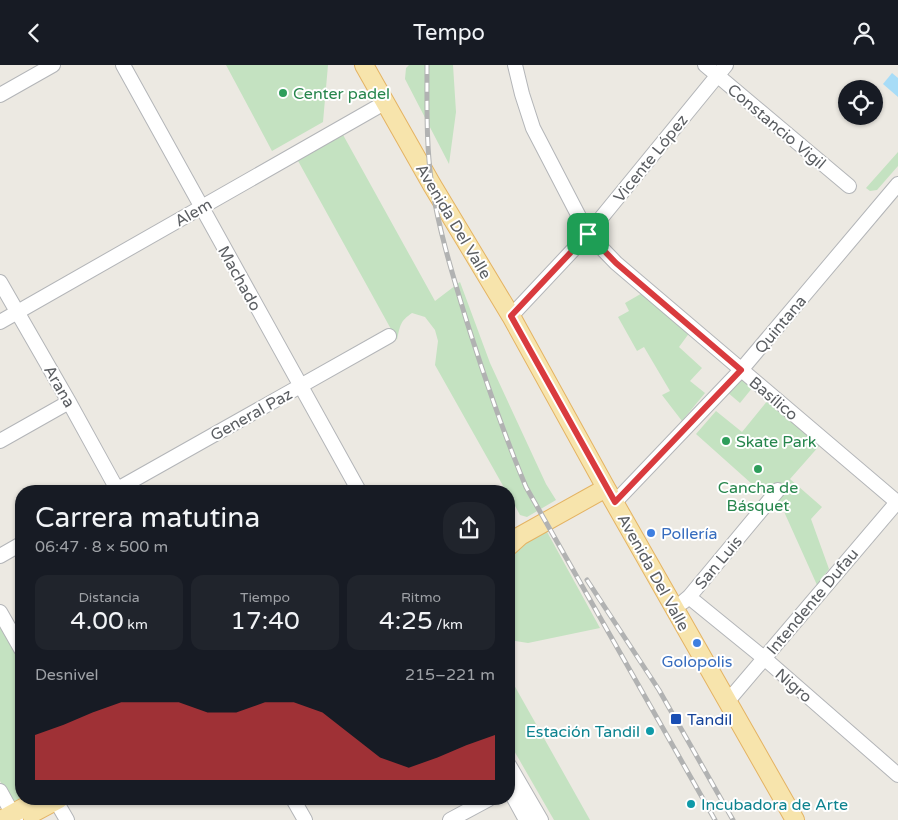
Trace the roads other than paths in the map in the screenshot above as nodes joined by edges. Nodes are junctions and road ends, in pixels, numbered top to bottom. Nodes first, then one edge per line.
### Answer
1 (53, 65) edge
2 (123, 65) edge
3 (364, 65) edge
4 (516, 65) edge
5 (705, 65) edge
6 (722, 70) edge
7 (0, 95) edge
8 (386, 102) junction
9 (898, 184) edge
10 (849, 186) dead end
11 (200, 207) junction
12 (588, 234) junction
13 (0, 282) edge
14 (17, 312) junction
15 (511, 316) junction
16 (0, 322) edge
17 (389, 336) dead end
18 (741, 370) junction
19 (301, 387) junction
20 (69, 402) junction
21 (0, 441) edge
22 (113, 485) edge
23 (127, 485) edge
24 (356, 485) edge
25 (778, 490) dead end
26 (610, 495) junction
27 (898, 502) edge
28 (515, 539) edge
29 (15, 547) edge
30 (0, 556) edge
31 (689, 597) junction
32 (675, 609) junction
33 (0, 612) edge
34 (15, 638) edge
35 (764, 659) junction
36 (728, 702) junction
37 (898, 775) edge
38 (515, 790) edge
39 (0, 791) edge
40 (515, 793) edge
41 (39, 805) edge
42 (56, 805) edge
43 (297, 805) edge
44 (478, 805) edge
45 (13, 818) edge
46 (67, 820) edge
47 (306, 820) edge
48 (450, 820) edge
49 (526, 820) edge
50 (541, 820) edge
51 (794, 820) edge

1 - 7 street
2 - 11 street, Machado
3 - 8 main road, Avenida Del Valle
4 - 12 street, Basílico
5 - 6 street, Constancio Vigil
6 - 10 street, Constancio Vigil
6 - 12 street, Vicente López
8 - 11 street, Alem
8 - 15 main road, Avenida Del Valle
9 - 18 street, Quintana
11 - 14 street, Alem
11 - 19 street, Machado
12 - 15 street, Vicente López
12 - 18 street, Basílico
13 - 14 street, Arana
14 - 16 street, Alem
14 - 20 street, Arana
15 - 26 main road, Avenida Del Valle
17 - 19 street, General Paz
18 - 26 street, Quintana
18 - 27 street, Basílico
19 - 23 street, General Paz
19 - 24 street, Machado
20 - 21 street
20 - 22 street, Arana
25 - 31 street, San Luis
26 - 28 main road
26 - 32 main road, Avenida Del Valle
27 - 35 street, Intendente Dufau
29 - 30 street
31 - 32 street, San Luis
31 - 35 street, Nigro
32 - 36 main road, Avenida Del Valle
33 - 34 street
35 - 36 street, Intendente Dufau
35 - 37 street, Nigro
36 - 51 main road, Avenida Del Valle
38 - 50 street
39 - 45 street
40 - 49 street
41 - 45 main road
42 - 46 street
43 - 47 street
44 - 48 street

